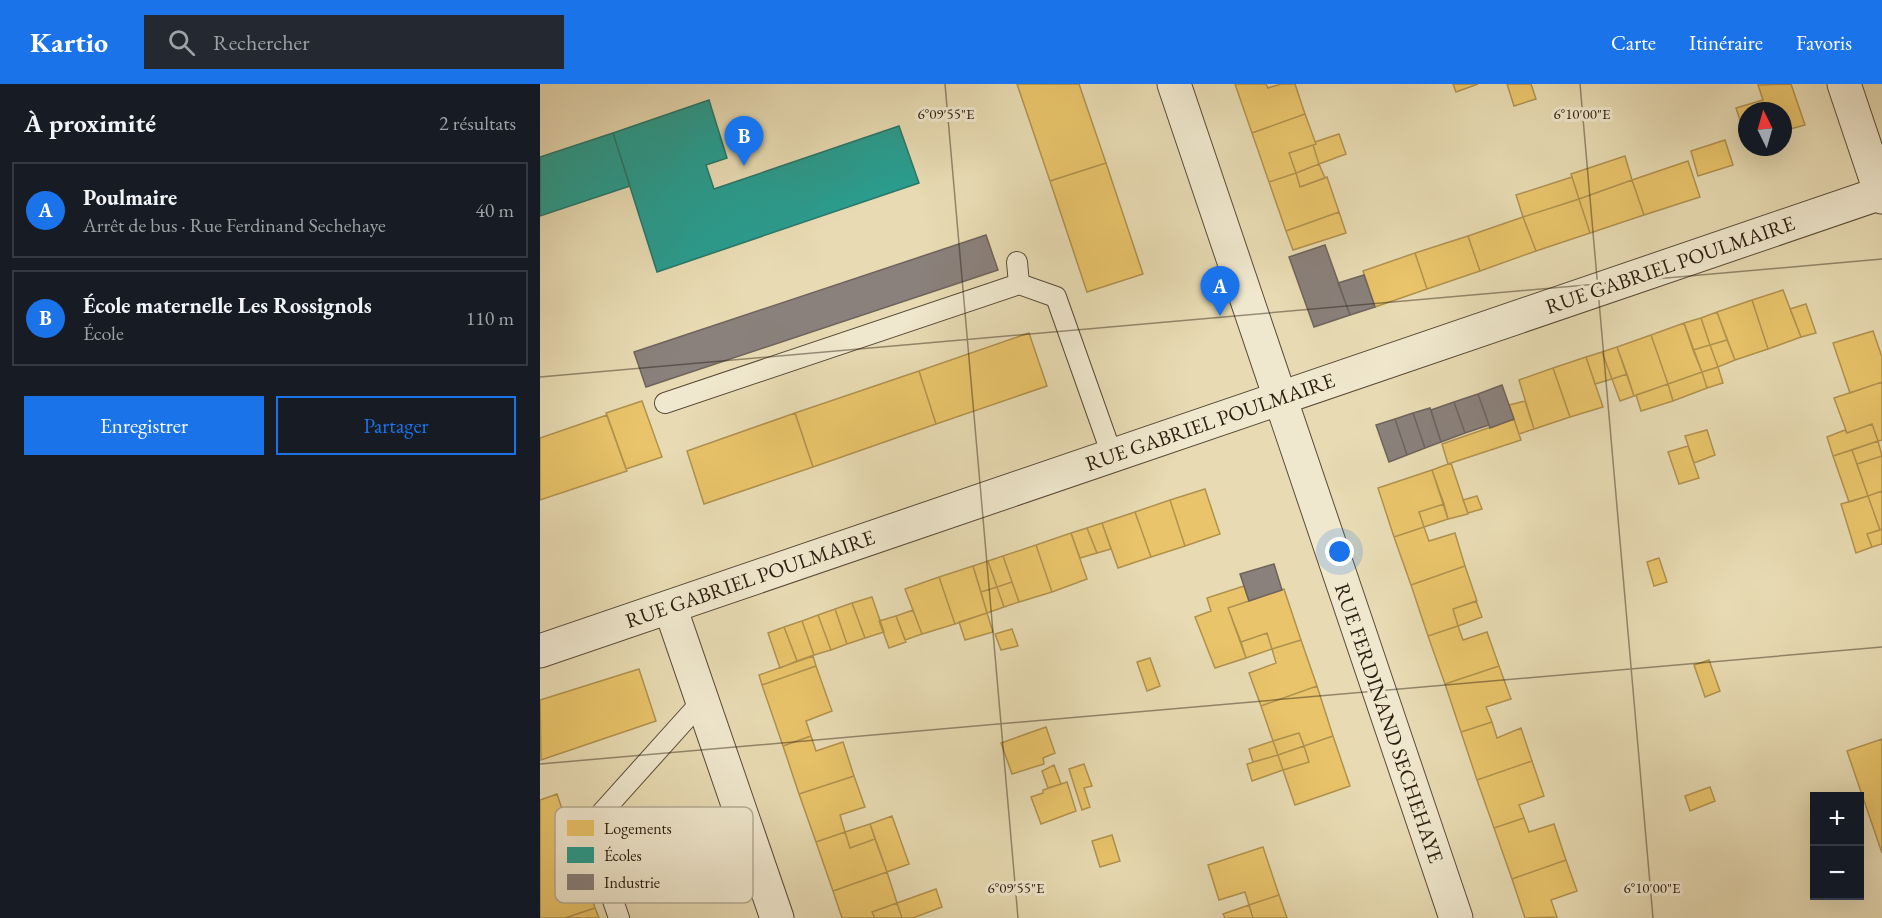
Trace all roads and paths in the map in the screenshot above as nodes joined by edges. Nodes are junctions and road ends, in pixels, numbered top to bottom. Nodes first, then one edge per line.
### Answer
1 (1174, 84) edge
2 (1844, 84) edge
3 (1881, 195) edge
4 (1017, 262) dead end
5 (1019, 284) junction
6 (1279, 398) junction
7 (664, 403) dead end
8 (1112, 455) junction
9 (670, 607) junction
10 (540, 651) edge
11 (703, 700) junction
12 (607, 807) edge
13 (739, 807) edge
14 (753, 847) edge
15 (614, 903) edge
16 (619, 918) edge
17 (777, 918) edge
18 (1456, 918) edge

1 - 6 street, RUE FERDINAND SECHEHAYE
2 - 3 street
3 - 6 street, RUE GABRIEL POULMAIRE
4 - 5 lane
5 - 7 lane
5 - 8 lane
6 - 8 street, RUE GABRIEL POULMAIRE
6 - 18 street, RUE FERDINAND SECHEHAYE
8 - 9 street, RUE GABRIEL POULMAIRE
9 - 10 street, RUE GABRIEL POULMAIRE
9 - 11 street
11 - 12 lane
11 - 13 street
14 - 17 street
15 - 16 lane

